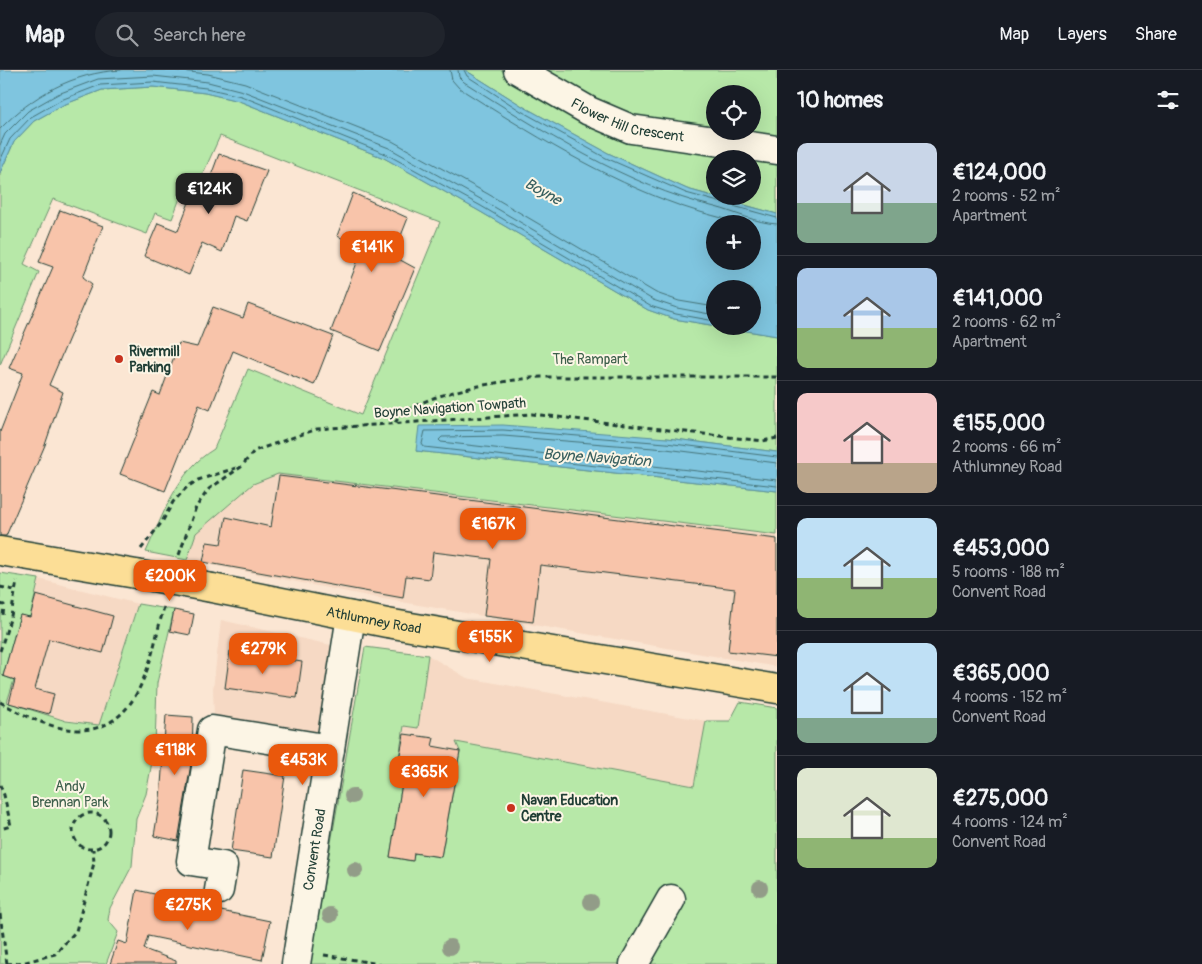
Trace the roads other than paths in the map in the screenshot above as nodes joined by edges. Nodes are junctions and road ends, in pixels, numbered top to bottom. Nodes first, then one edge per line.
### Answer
1 (518, 70) edge
2 (777, 150) edge
3 (0, 551) edge
4 (351, 616) junction
5 (777, 689) edge
6 (330, 749) junction
7 (219, 890) dead end
8 (671, 900) dead end
9 (307, 959) edge
10 (634, 964) edge

1 - 2 street, Flower Hill Crescent
3 - 4 main road, Athlumney Road, bridge
4 - 5 main road, Athlumney Road
4 - 6 street, Convent Road
6 - 7 street
6 - 9 street, Convent Road
8 - 10 street

